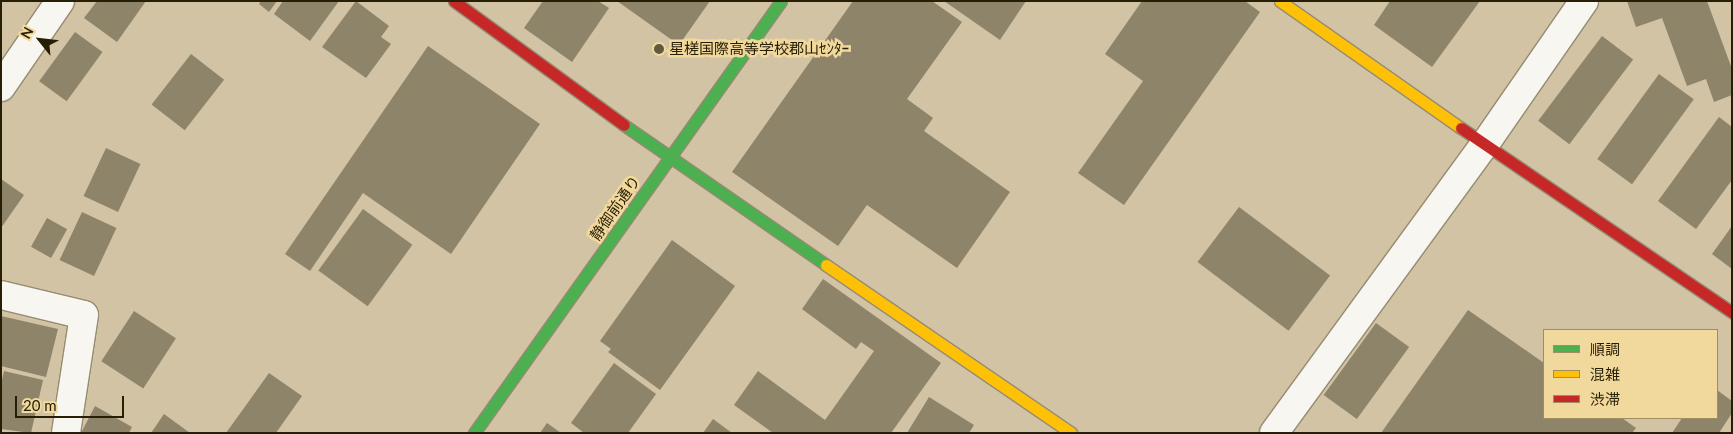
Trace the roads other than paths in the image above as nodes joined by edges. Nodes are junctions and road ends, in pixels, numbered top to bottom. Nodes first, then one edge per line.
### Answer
1 (60, 1) edge
2 (454, 1) edge
3 (781, 1) edge
4 (1280, 1) edge
5 (1584, 1) edge
6 (1, 86) edge
7 (1485, 144) junction
8 (669, 157) junction
9 (1, 295) edge
10 (1732, 312) edge
11 (66, 433) edge
12 (474, 433) edge
13 (1071, 433) edge
14 (1274, 433) edge

1 - 6 street
2 - 8 street
3 - 8 street, 静御前通り
4 - 7 street
5 - 7 street
7 - 10 street
7 - 14 street
8 - 12 street, 静御前通り
8 - 13 street
9 - 11 street

